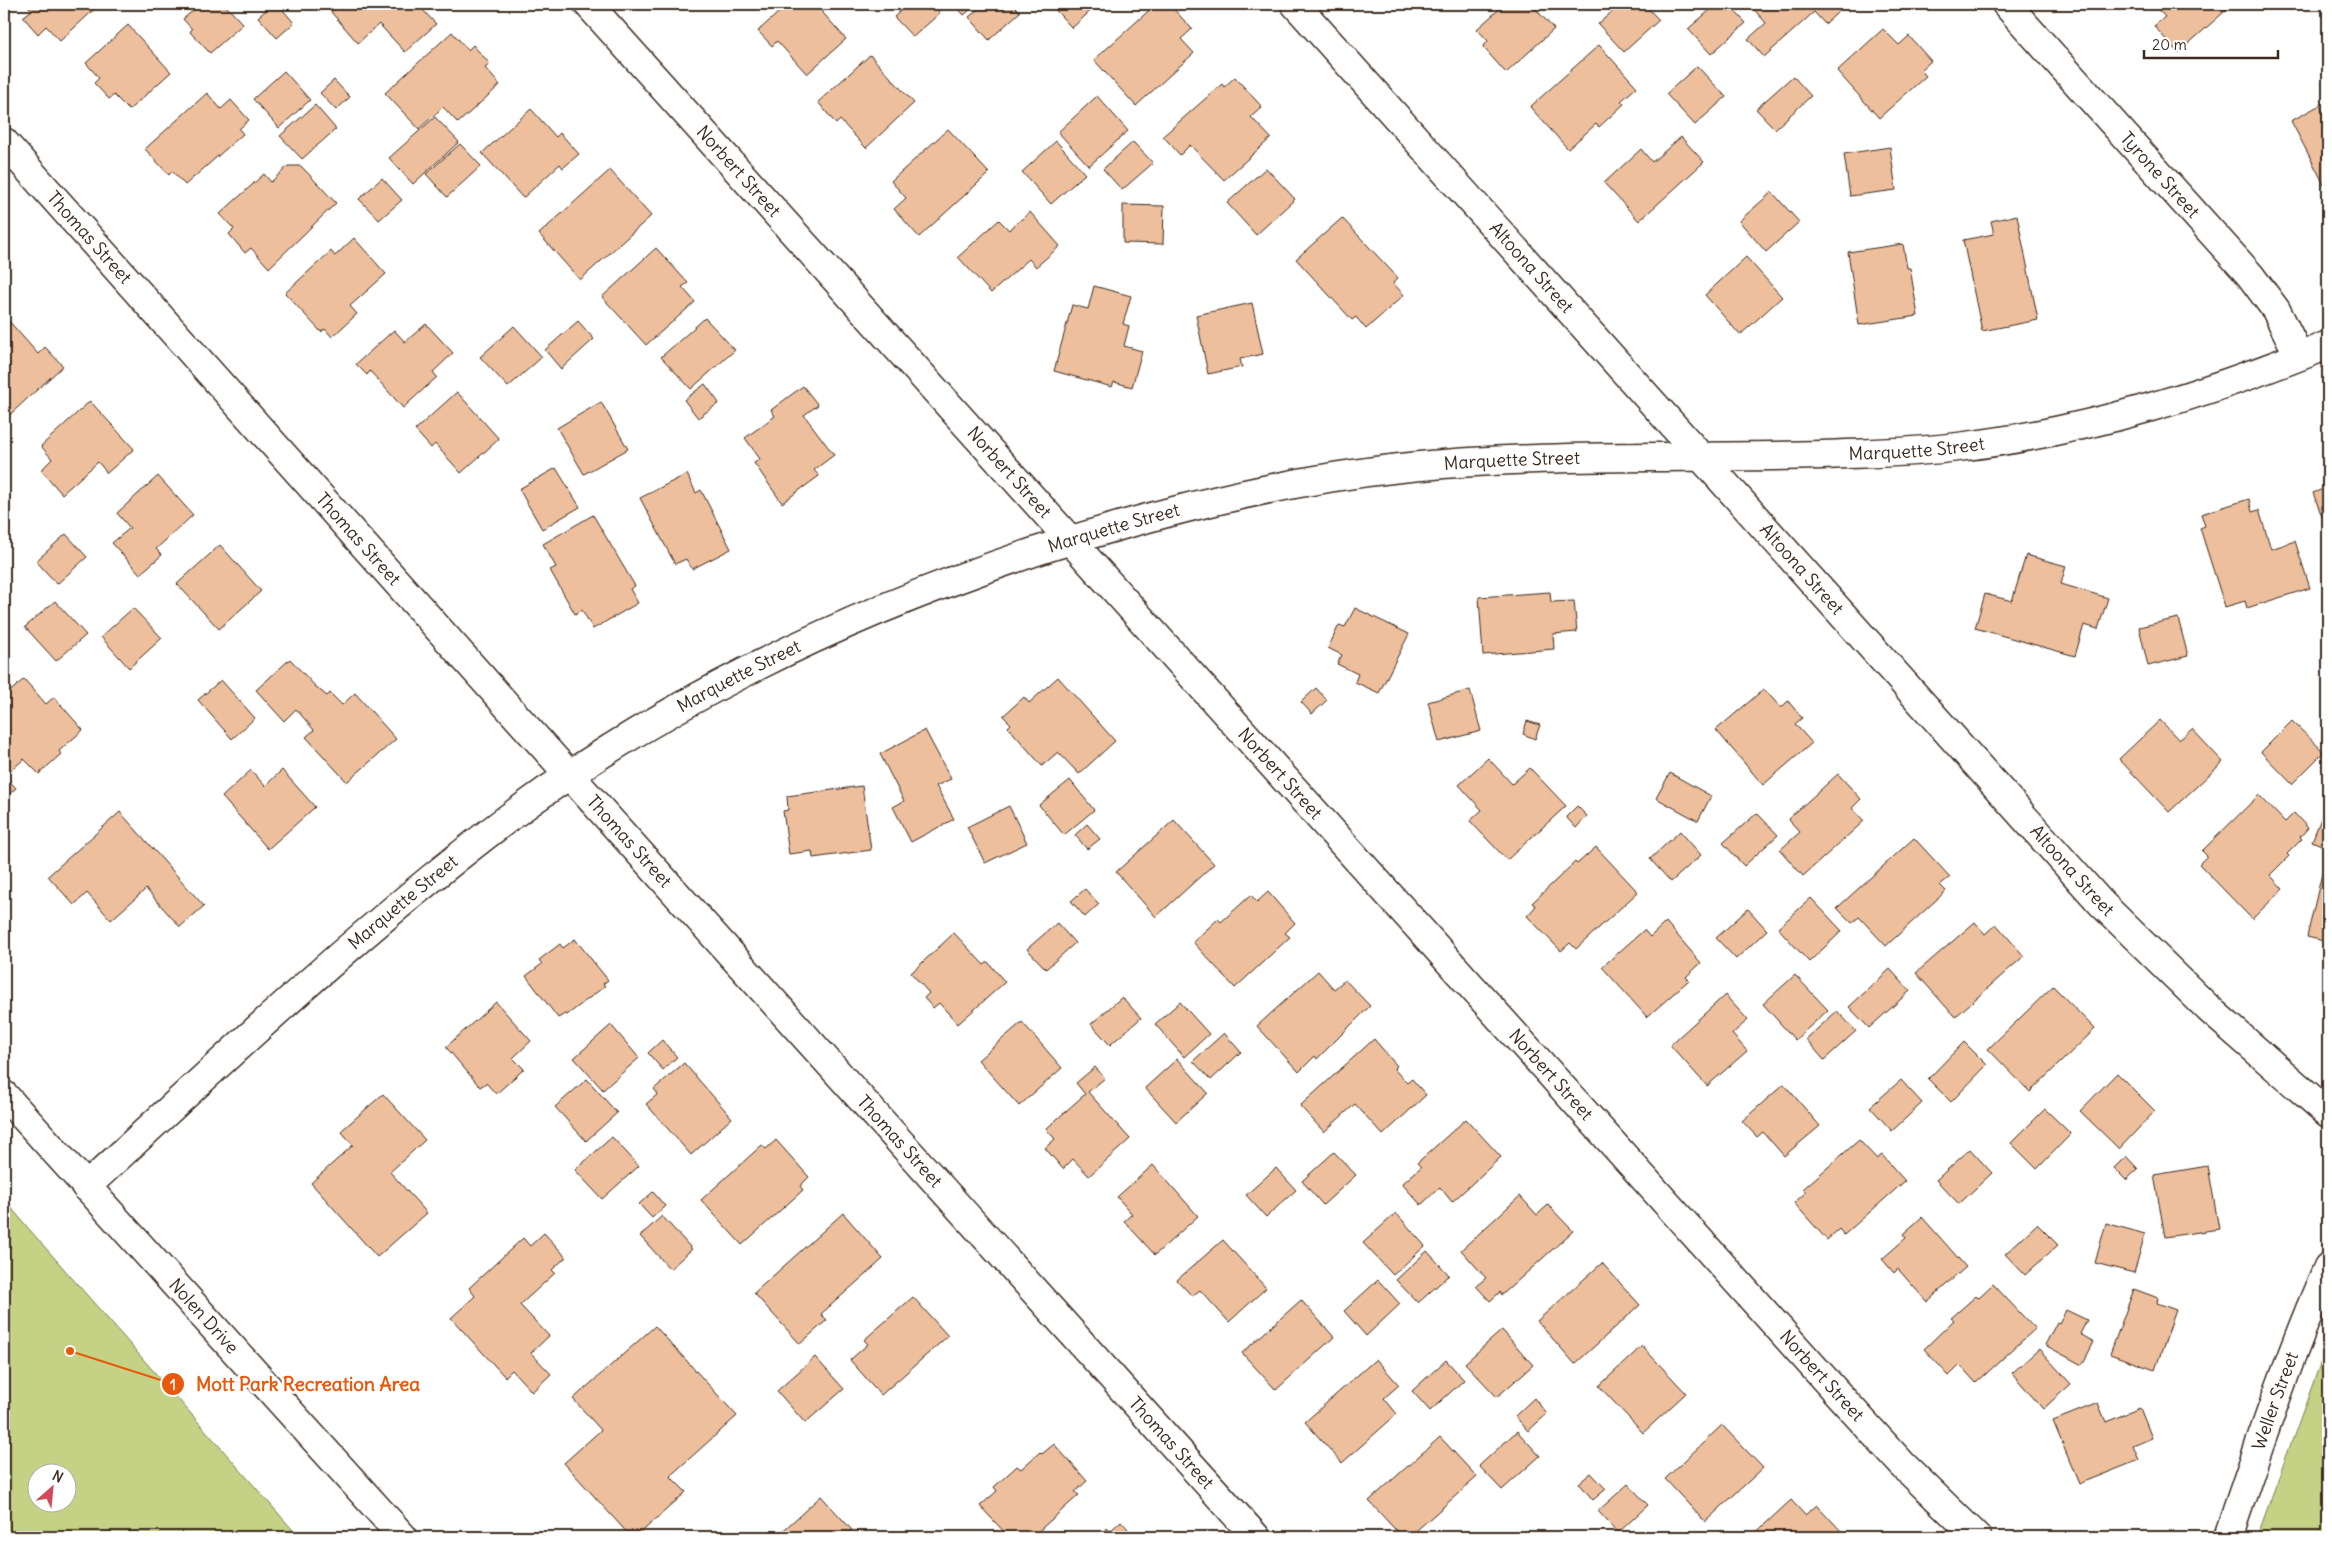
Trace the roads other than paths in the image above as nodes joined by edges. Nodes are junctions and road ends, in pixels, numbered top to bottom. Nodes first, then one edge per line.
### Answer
1 (588, 4) edge
2 (1295, 4) edge
3 (2006, 4) edge
4 (4, 142) edge
5 (2328, 345) edge
6 (2299, 356) junction
7 (1702, 458) junction
8 (1070, 541) junction
9 (570, 775) junction
10 (4, 1095) edge
11 (2328, 1113) edge
12 (86, 1186) junction
13 (2328, 1267) edge
14 (403, 1537) edge
15 (1256, 1537) edge
16 (1977, 1537) edge
17 (2228, 1537) edge

1 - 8 street, Norbert Street
2 - 7 street, Altoona Street
3 - 6 street, Tyrone Street
4 - 9 street, Thomas Street
5 - 6 street, Marquette Street
6 - 7 street, Marquette Street
7 - 8 street, Marquette Street
7 - 11 street, Altoona Street
8 - 9 street, Marquette Street
8 - 16 street, Norbert Street
9 - 12 street, Marquette Street
9 - 15 street, Thomas Street
10 - 12 street, Nolen Drive
12 - 14 street, Nolen Drive
13 - 17 street, Weller Street

